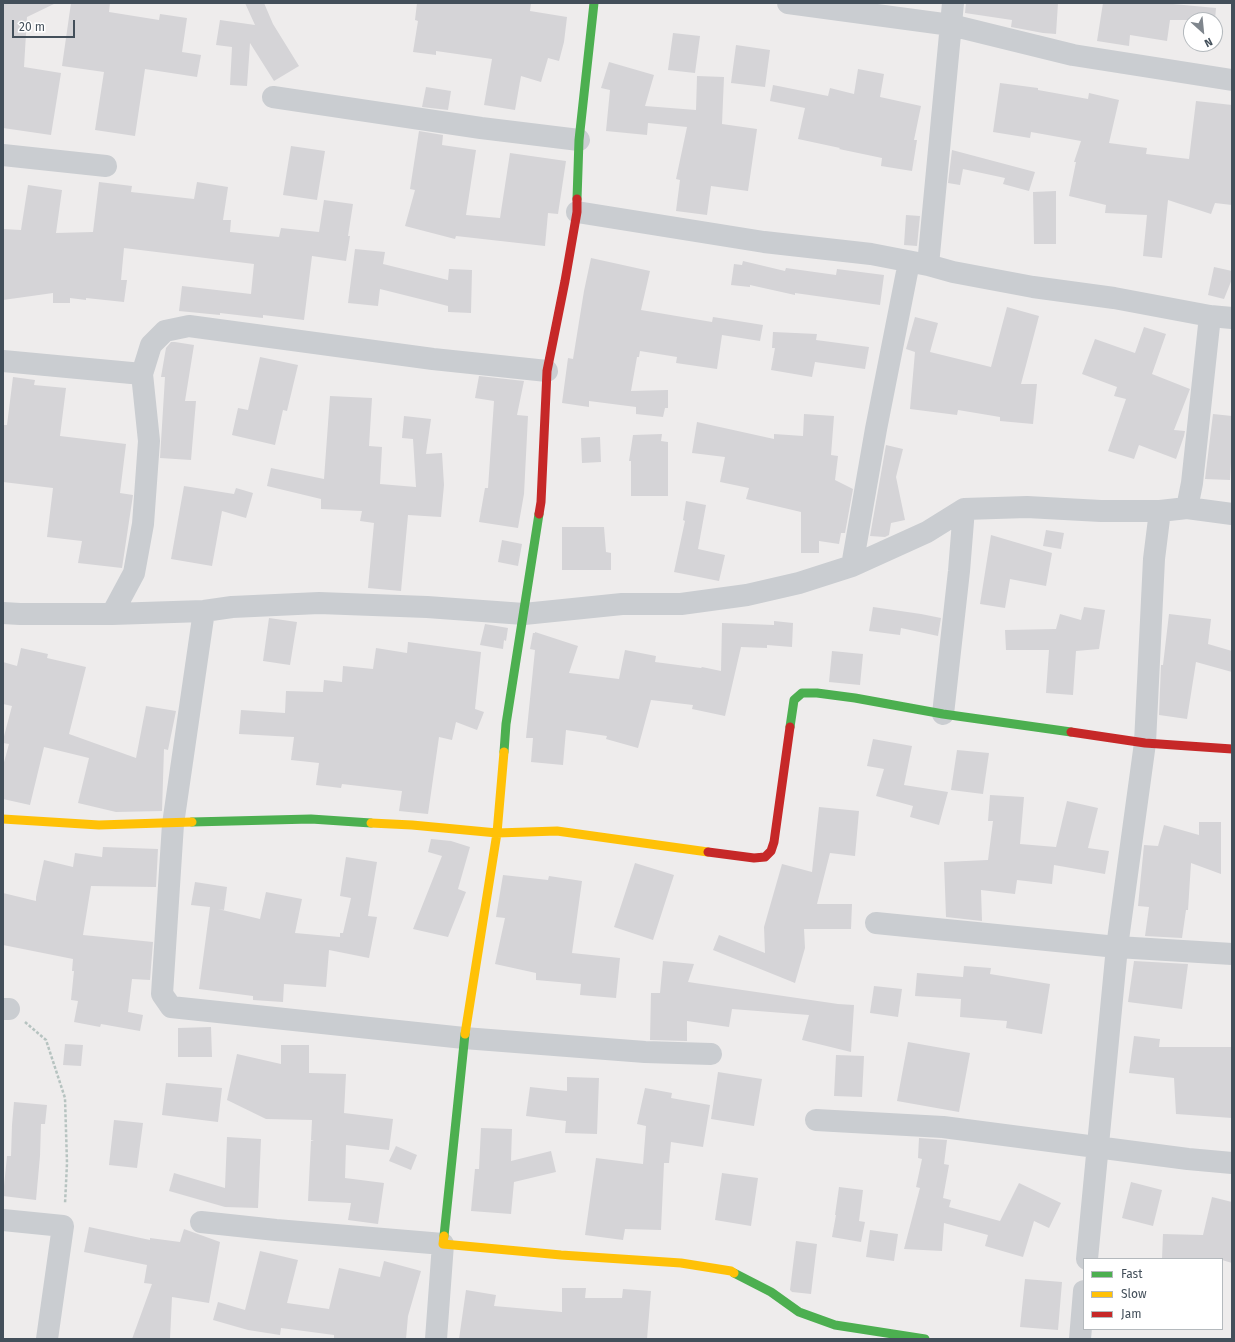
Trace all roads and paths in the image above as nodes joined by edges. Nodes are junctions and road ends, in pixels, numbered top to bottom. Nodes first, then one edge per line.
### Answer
1 (594, 3) edge
2 (788, 3) edge
3 (953, 3) edge
4 (951, 25) junction
5 (1232, 80) edge
6 (273, 97) dead end
7 (579, 140) junction
8 (3, 155) edge
9 (106, 166) dead end
10 (577, 212) junction
11 (919, 263) junction
12 (1210, 316) junction
13 (1232, 318) edge
14 (3, 361) edge
15 (547, 371) junction
16 (142, 374) junction
17 (1187, 508) junction
18 (964, 509) junction
19 (1160, 510) junction
20 (1232, 514) edge
21 (852, 566) junction
22 (204, 611) junction
23 (3, 613) edge
24 (112, 614) junction
25 (524, 614) junction
26 (943, 714) junction
27 (1145, 743) junction
28 (1232, 749) edge
29 (3, 819) edge
30 (173, 824) junction
31 (497, 833) junction
32 (876, 923) dead end
33 (1117, 947) junction
34 (1232, 954) edge
35 (6, 1009) edge
36 (464, 1038) junction
37 (711, 1054) dead end
38 (816, 1120) dead end
39 (1097, 1146) junction
40 (1232, 1163) edge
41 (3, 1220) edge
42 (201, 1222) dead end
43 (63, 1226) junction
44 (443, 1244) junction
45 (1087, 1258) edge
46 (1083, 1302) edge
47 (47, 1339) edge
48 (436, 1339) edge
49 (925, 1339) edge
50 (1080, 1339) edge

1 - 7 street
2 - 4 street
3 - 4 street
4 - 5 street
4 - 11 street
6 - 7 street
7 - 10 street
8 - 9 street
10 - 11 street
10 - 15 street
11 - 12 street
11 - 21 street
12 - 13 street
12 - 17 street
14 - 16 street
15 - 16 street
15 - 25 street
16 - 24 street
17 - 19 street
17 - 20 street
18 - 19 street
18 - 21 street
18 - 26 street
19 - 27 street
21 - 25 street
22 - 24 street
22 - 25 street
22 - 30 street
23 - 24 street
25 - 31 street
26 - 27 street
26 - 31 street
27 - 28 street
27 - 33 street
29 - 30 street
30 - 31 street
30 - 36 street
31 - 36 street
32 - 33 street
33 - 34 street
33 - 39 street
35 - 43 path
36 - 37 street
36 - 44 street
38 - 39 street
39 - 40 street
39 - 45 street
41 - 43 street
42 - 44 street
43 - 47 street
44 - 48 street
44 - 49 street
46 - 50 street

